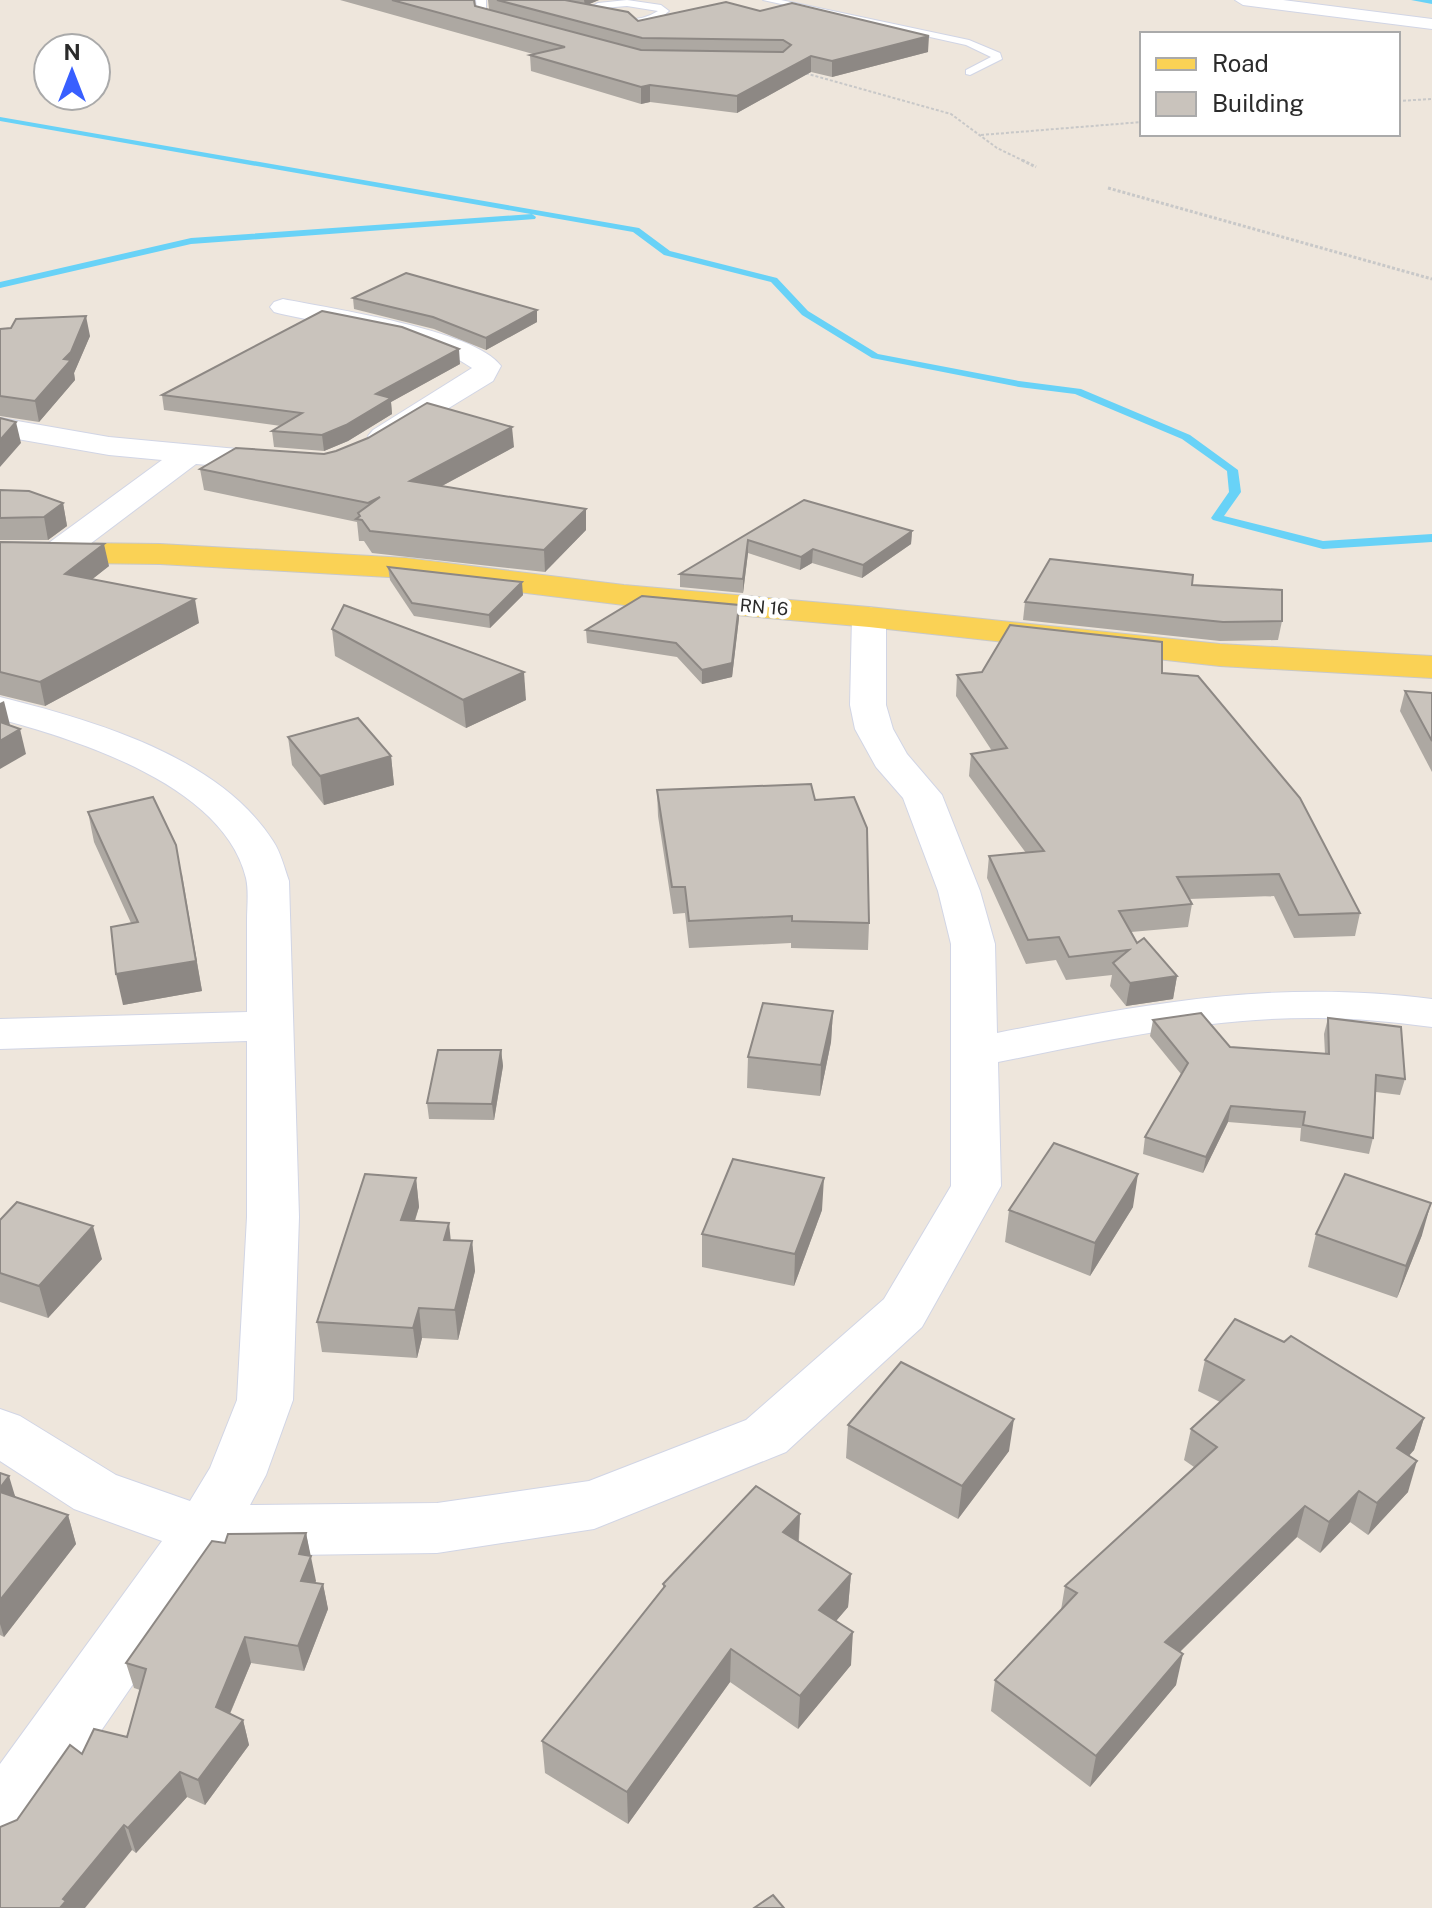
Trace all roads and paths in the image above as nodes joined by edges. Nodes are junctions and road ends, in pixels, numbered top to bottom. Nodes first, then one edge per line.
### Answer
1 (768, 0) edge
2 (1243, 0) edge
3 (486, 2) edge
4 (609, 2) edge
5 (642, 2) edge
6 (575, 10) edge
7 (586, 12) junction
8 (619, 21) junction
9 (1432, 24) edge
10 (518, 26) edge
11 (622, 37) edge
12 (796, 70) edge
13 (970, 72) dead end
14 (1432, 99) edge
15 (1400, 101) edge
16 (1140, 122) edge
17 (981, 135) junction
18 (1036, 167) dead end
19 (1108, 188) dead end
20 (1432, 279) edge
21 (283, 307) dead end
22 (0, 427) edge
23 (359, 450) edge
24 (190, 454) junction
25 (304, 463) edge
26 (0, 552) edge
27 (58, 552) junction
28 (869, 617) junction
29 (1432, 667) edge
30 (0, 708) edge
31 (1432, 1013) edge
32 (270, 1026) junction
33 (0, 1034) edge
34 (975, 1052) junction
35 (0, 1432) edge
36 (204, 1531) junction
37 (0, 1820) edge

1 - 13 lane
2 - 9 street
3 - 10 lane
4 - 5 lane
4 - 7 lane
5 - 8 lane
6 - 7 lane
7 - 8 lane
8 - 11 lane
12 - 17 path
14 - 15 path
16 - 17 path
17 - 18 path
19 - 20 path
21 - 23 street
22 - 24 street
24 - 25 street
24 - 27 street
26 - 27 main road, RN 16 / RN 16
27 - 28 main road, RN 16 / RN 16
28 - 29 main road, RN 16 / RN 16
28 - 34 street
30 - 32 street
31 - 34 street
32 - 33 street
32 - 36 street
34 - 36 street
35 - 36 street
36 - 37 street

